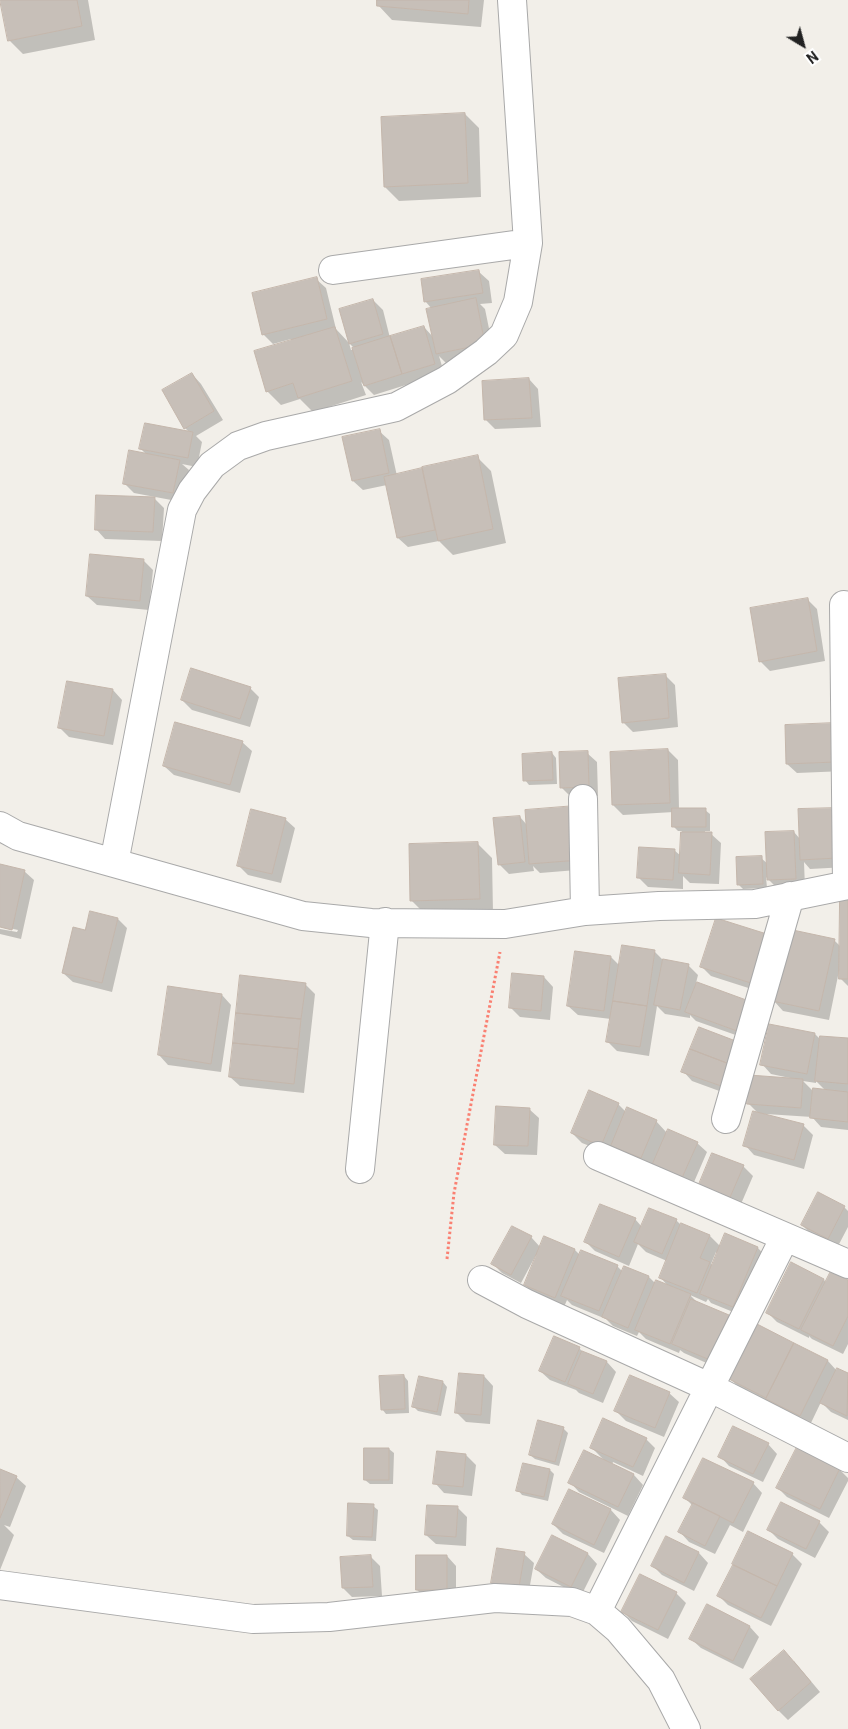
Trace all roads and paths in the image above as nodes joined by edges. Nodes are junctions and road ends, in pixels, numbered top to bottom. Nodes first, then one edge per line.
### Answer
1 (512, 0) edge
2 (528, 243) junction
3 (333, 270) dead end
4 (844, 605) dead end
5 (583, 799) dead end
6 (0, 826) edge
7 (114, 863) junction
8 (848, 885) edge
9 (790, 896) junction
10 (585, 911) junction
11 (385, 922) junction
12 (505, 924) junction
13 (726, 1119) dead end
14 (598, 1156) dead end
15 (360, 1169) dead end
16 (786, 1237) junction
17 (447, 1260) dead end
18 (848, 1264) edge
19 (482, 1280) dead end
20 (711, 1388) junction
21 (848, 1458) edge
22 (0, 1584) edge
23 (597, 1611) junction
24 (686, 1729) edge

1 - 2 street
2 - 3 street
2 - 7 street
4 - 8 street
5 - 10 street
6 - 7 street
7 - 11 street
8 - 9 street
9 - 10 street
9 - 13 street
10 - 12 street
11 - 12 street
11 - 15 street
12 - 17 path
14 - 16 street
16 - 18 street
16 - 20 street
19 - 20 street
20 - 21 street
20 - 23 street
22 - 23 street
23 - 24 street

